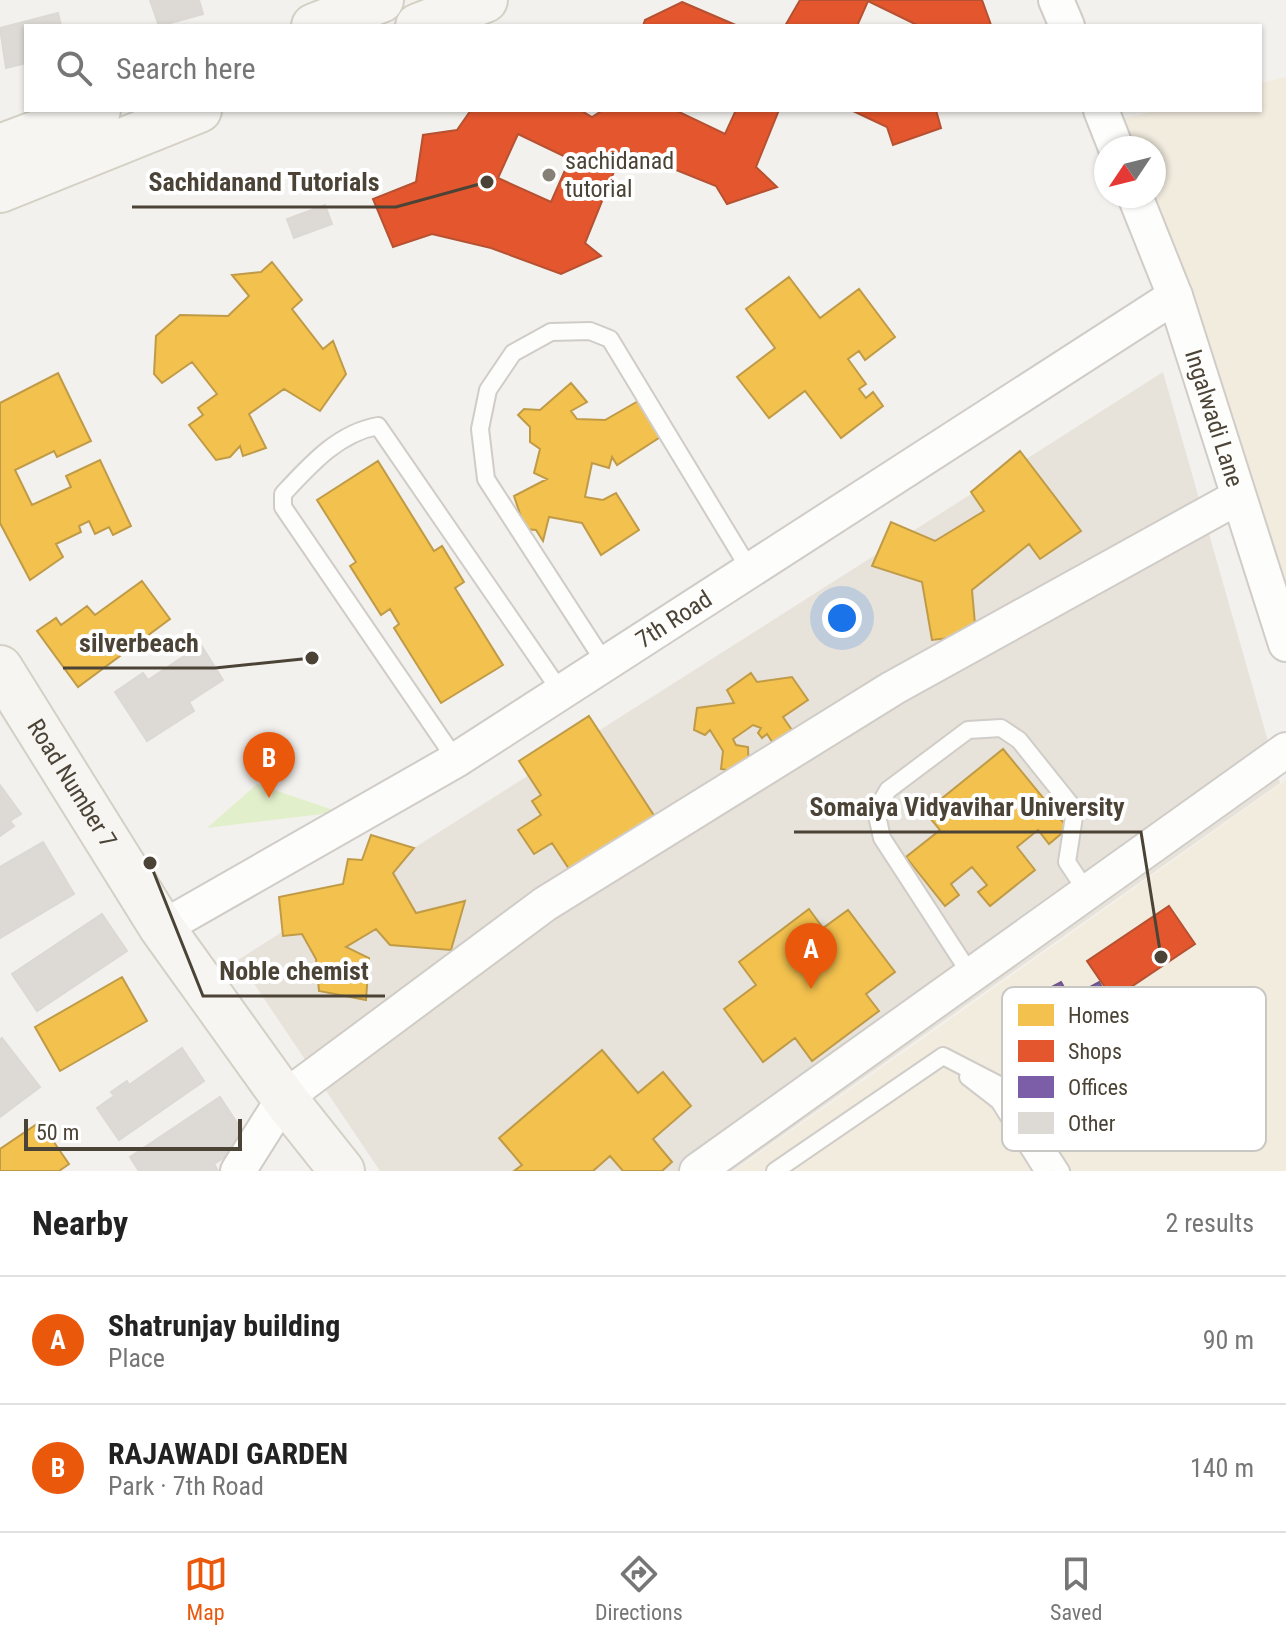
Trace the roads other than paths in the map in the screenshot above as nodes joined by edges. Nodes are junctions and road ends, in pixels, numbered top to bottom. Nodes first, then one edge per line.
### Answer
1 (381, 0) edge
2 (485, 0) edge
3 (1056, 0) edge
4 (319, 24) edge
5 (423, 24) edge
6 (1066, 24) edge
7 (93, 112) edge
8 (194, 112) edge
9 (1102, 112) edge
10 (1111, 136) edge
11 (0, 147) edge
12 (0, 190) edge
13 (1140, 208) edge
14 (1175, 296) junction
15 (1238, 497) junction
16 (750, 570) junction
17 (1286, 644) edge
18 (605, 663) junction
19 (0, 668) edge
20 (561, 692) junction
21 (1286, 750) edge
22 (456, 760) junction
23 (1087, 892) junction
24 (162, 928) junction
25 (971, 975) junction
26 (943, 1056) junction
27 (1002, 1086) edge
28 (284, 1098) junction
29 (1002, 1106) edge
30 (1030, 1151) edge
31 (1048, 1151) edge
32 (238, 1171) edge
33 (342, 1171) edge
34 (697, 1171) edge
35 (775, 1171) edge
36 (1043, 1171) edge
37 (1061, 1171) edge

1 - 4 street
2 - 5 street
3 - 6 street
7 - 11 street
8 - 12 street
9 - 10 street
13 - 14 street, Ingalwadi Lane
14 - 15 street, Ingalwadi Lane
14 - 16 street, 7th Road
15 - 17 street, Ingalwadi Lane
15 - 28 street
16 - 18 street, 7th Road
16 - 18 lane
18 - 20 street, 7th Road
19 - 24 street, Road Number 7
20 - 22 street, 7th Road
20 - 22 lane
21 - 23 street
22 - 24 street, 7th Road
23 - 25 street
23 - 25 lane
24 - 28 street, Road Number 7
25 - 34 street
26 - 27 lane
26 - 29 lane
26 - 35 lane
28 - 32 street
28 - 33 street, Road Number 7
30 - 36 lane
31 - 37 lane

